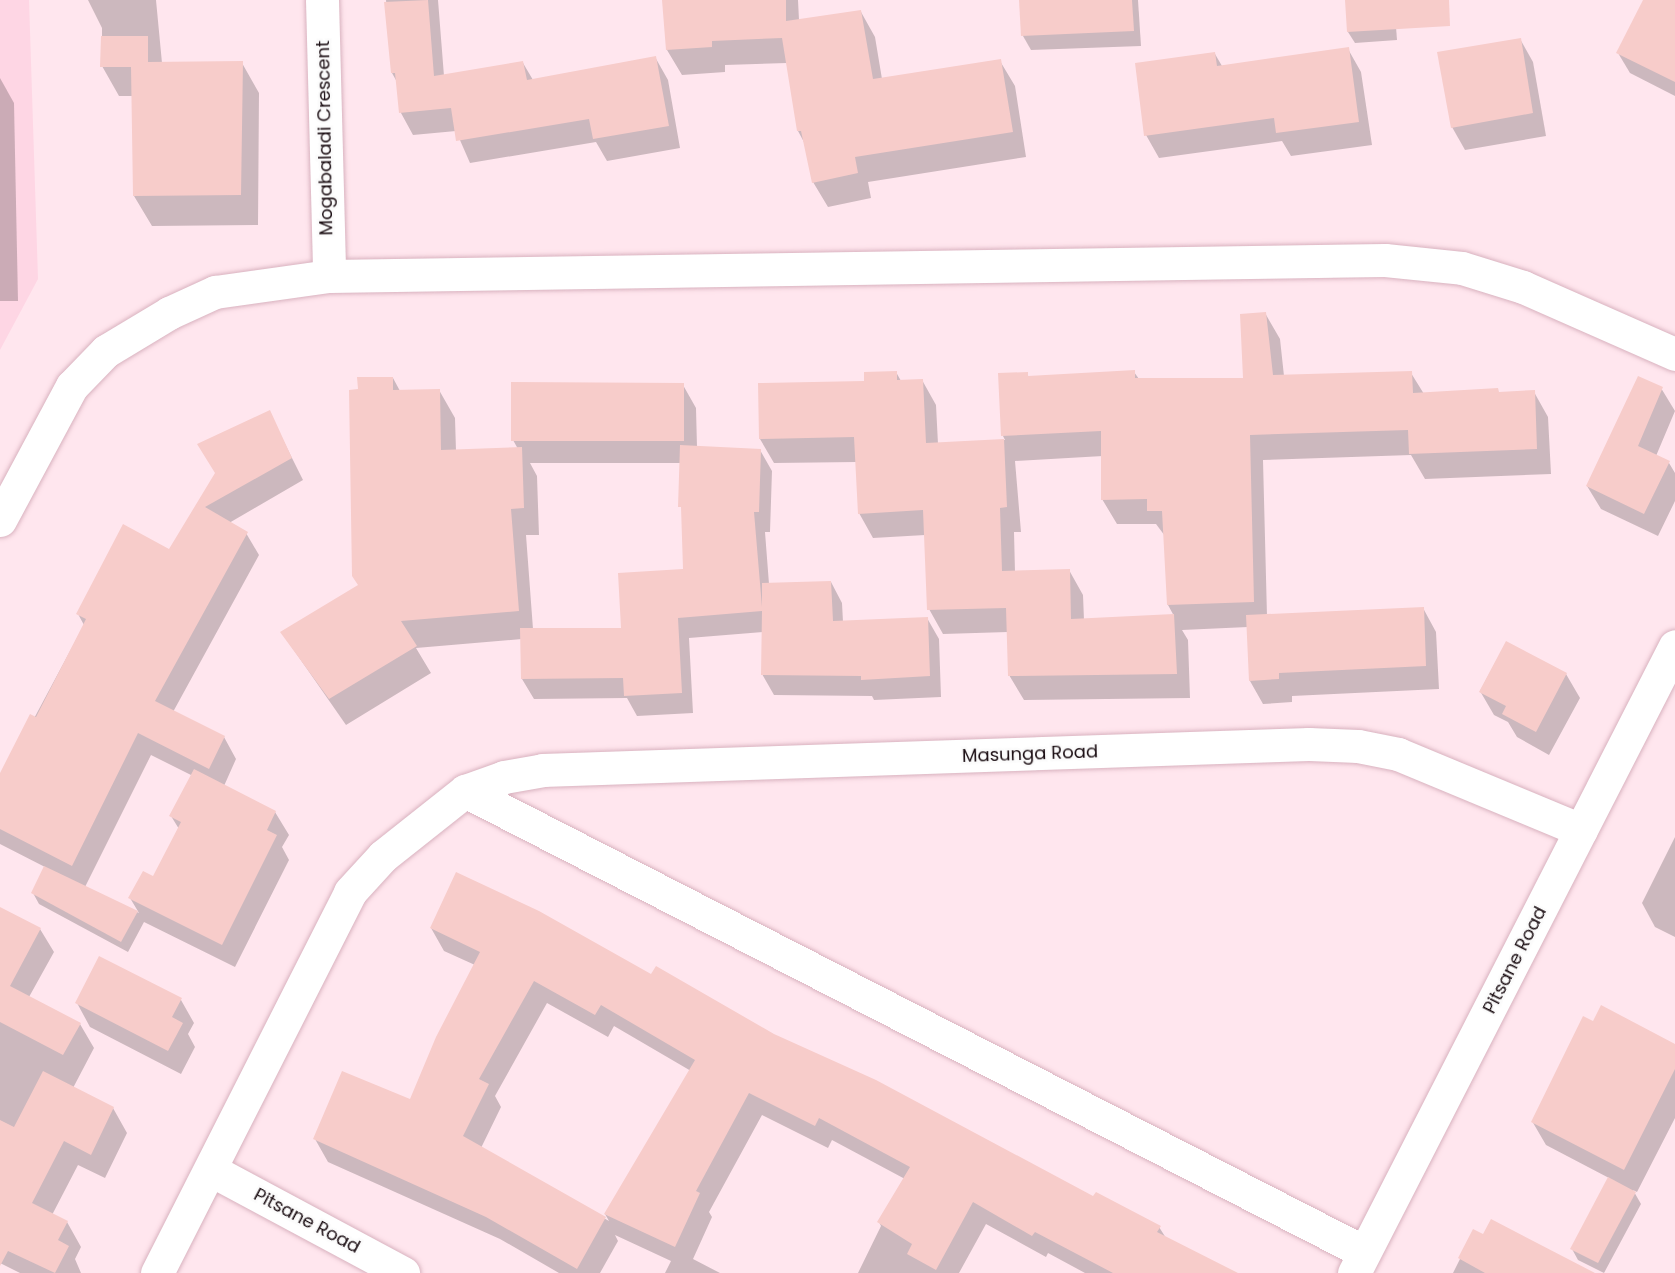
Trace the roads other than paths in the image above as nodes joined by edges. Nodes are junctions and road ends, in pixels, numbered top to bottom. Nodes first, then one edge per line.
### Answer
1 (322, 0) edge
2 (329, 276) junction
3 (1675, 354) edge
4 (0, 520) edge
5 (1675, 646) edge
6 (465, 791) junction
7 (1581, 830) junction
8 (211, 1170) junction
9 (1359, 1263) edge
10 (157, 1273) edge
11 (403, 1273) edge

1 - 2 street, Mogabaladi Crescent
2 - 3 street
2 - 4 street
5 - 7 street, Pitsane Road
6 - 7 street, Masunga Road
6 - 8 street, Masunga Road
6 - 9 street
7 - 9 street, Pitsane Road
8 - 10 street, Masunga Road
8 - 11 street, Pitsane Road

